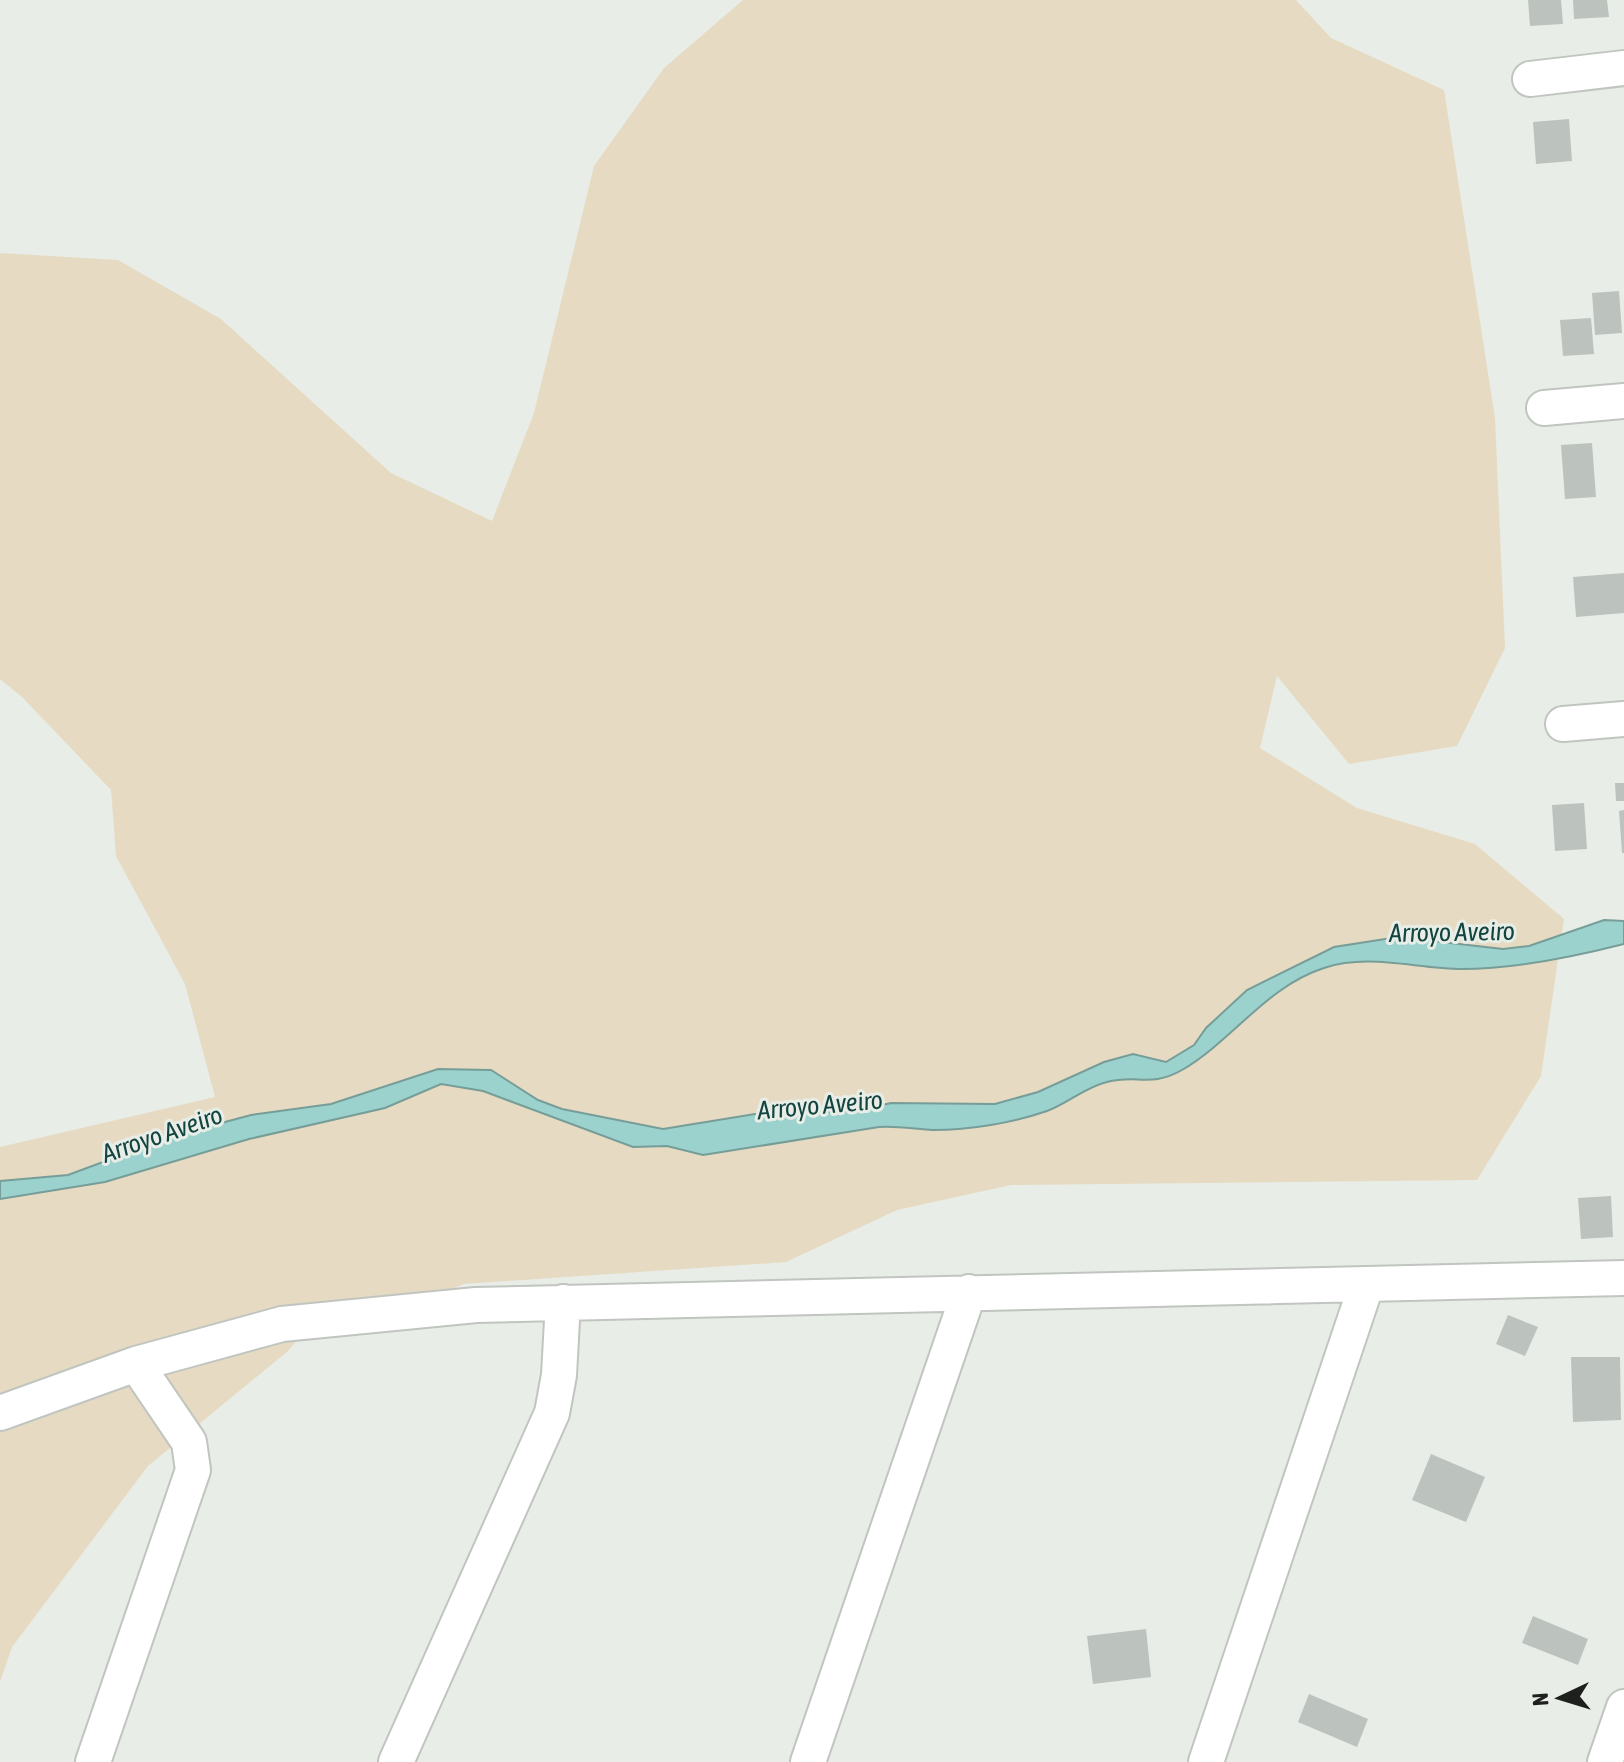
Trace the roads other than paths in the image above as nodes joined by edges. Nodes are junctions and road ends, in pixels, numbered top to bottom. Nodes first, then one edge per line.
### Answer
1 (1624, 68) edge
2 (1530, 79) dead end
3 (1624, 401) edge
4 (1544, 408) dead end
5 (1624, 719) edge
6 (1563, 724) dead end
7 (1624, 1278) edge
8 (1366, 1286) junction
9 (969, 1292) junction
10 (563, 1302) junction
11 (136, 1364) junction
12 (0, 1413) edge
13 (1624, 1707) edge
14 (93, 1762) edge
15 (396, 1762) edge
16 (808, 1762) edge
17 (1206, 1762) edge
18 (1605, 1762) edge

1 - 2 street
3 - 4 street
5 - 6 street
7 - 8 street
8 - 9 street
8 - 17 street
9 - 10 street
9 - 16 street
10 - 11 street
10 - 15 street
11 - 12 street
11 - 14 street
13 - 18 street

